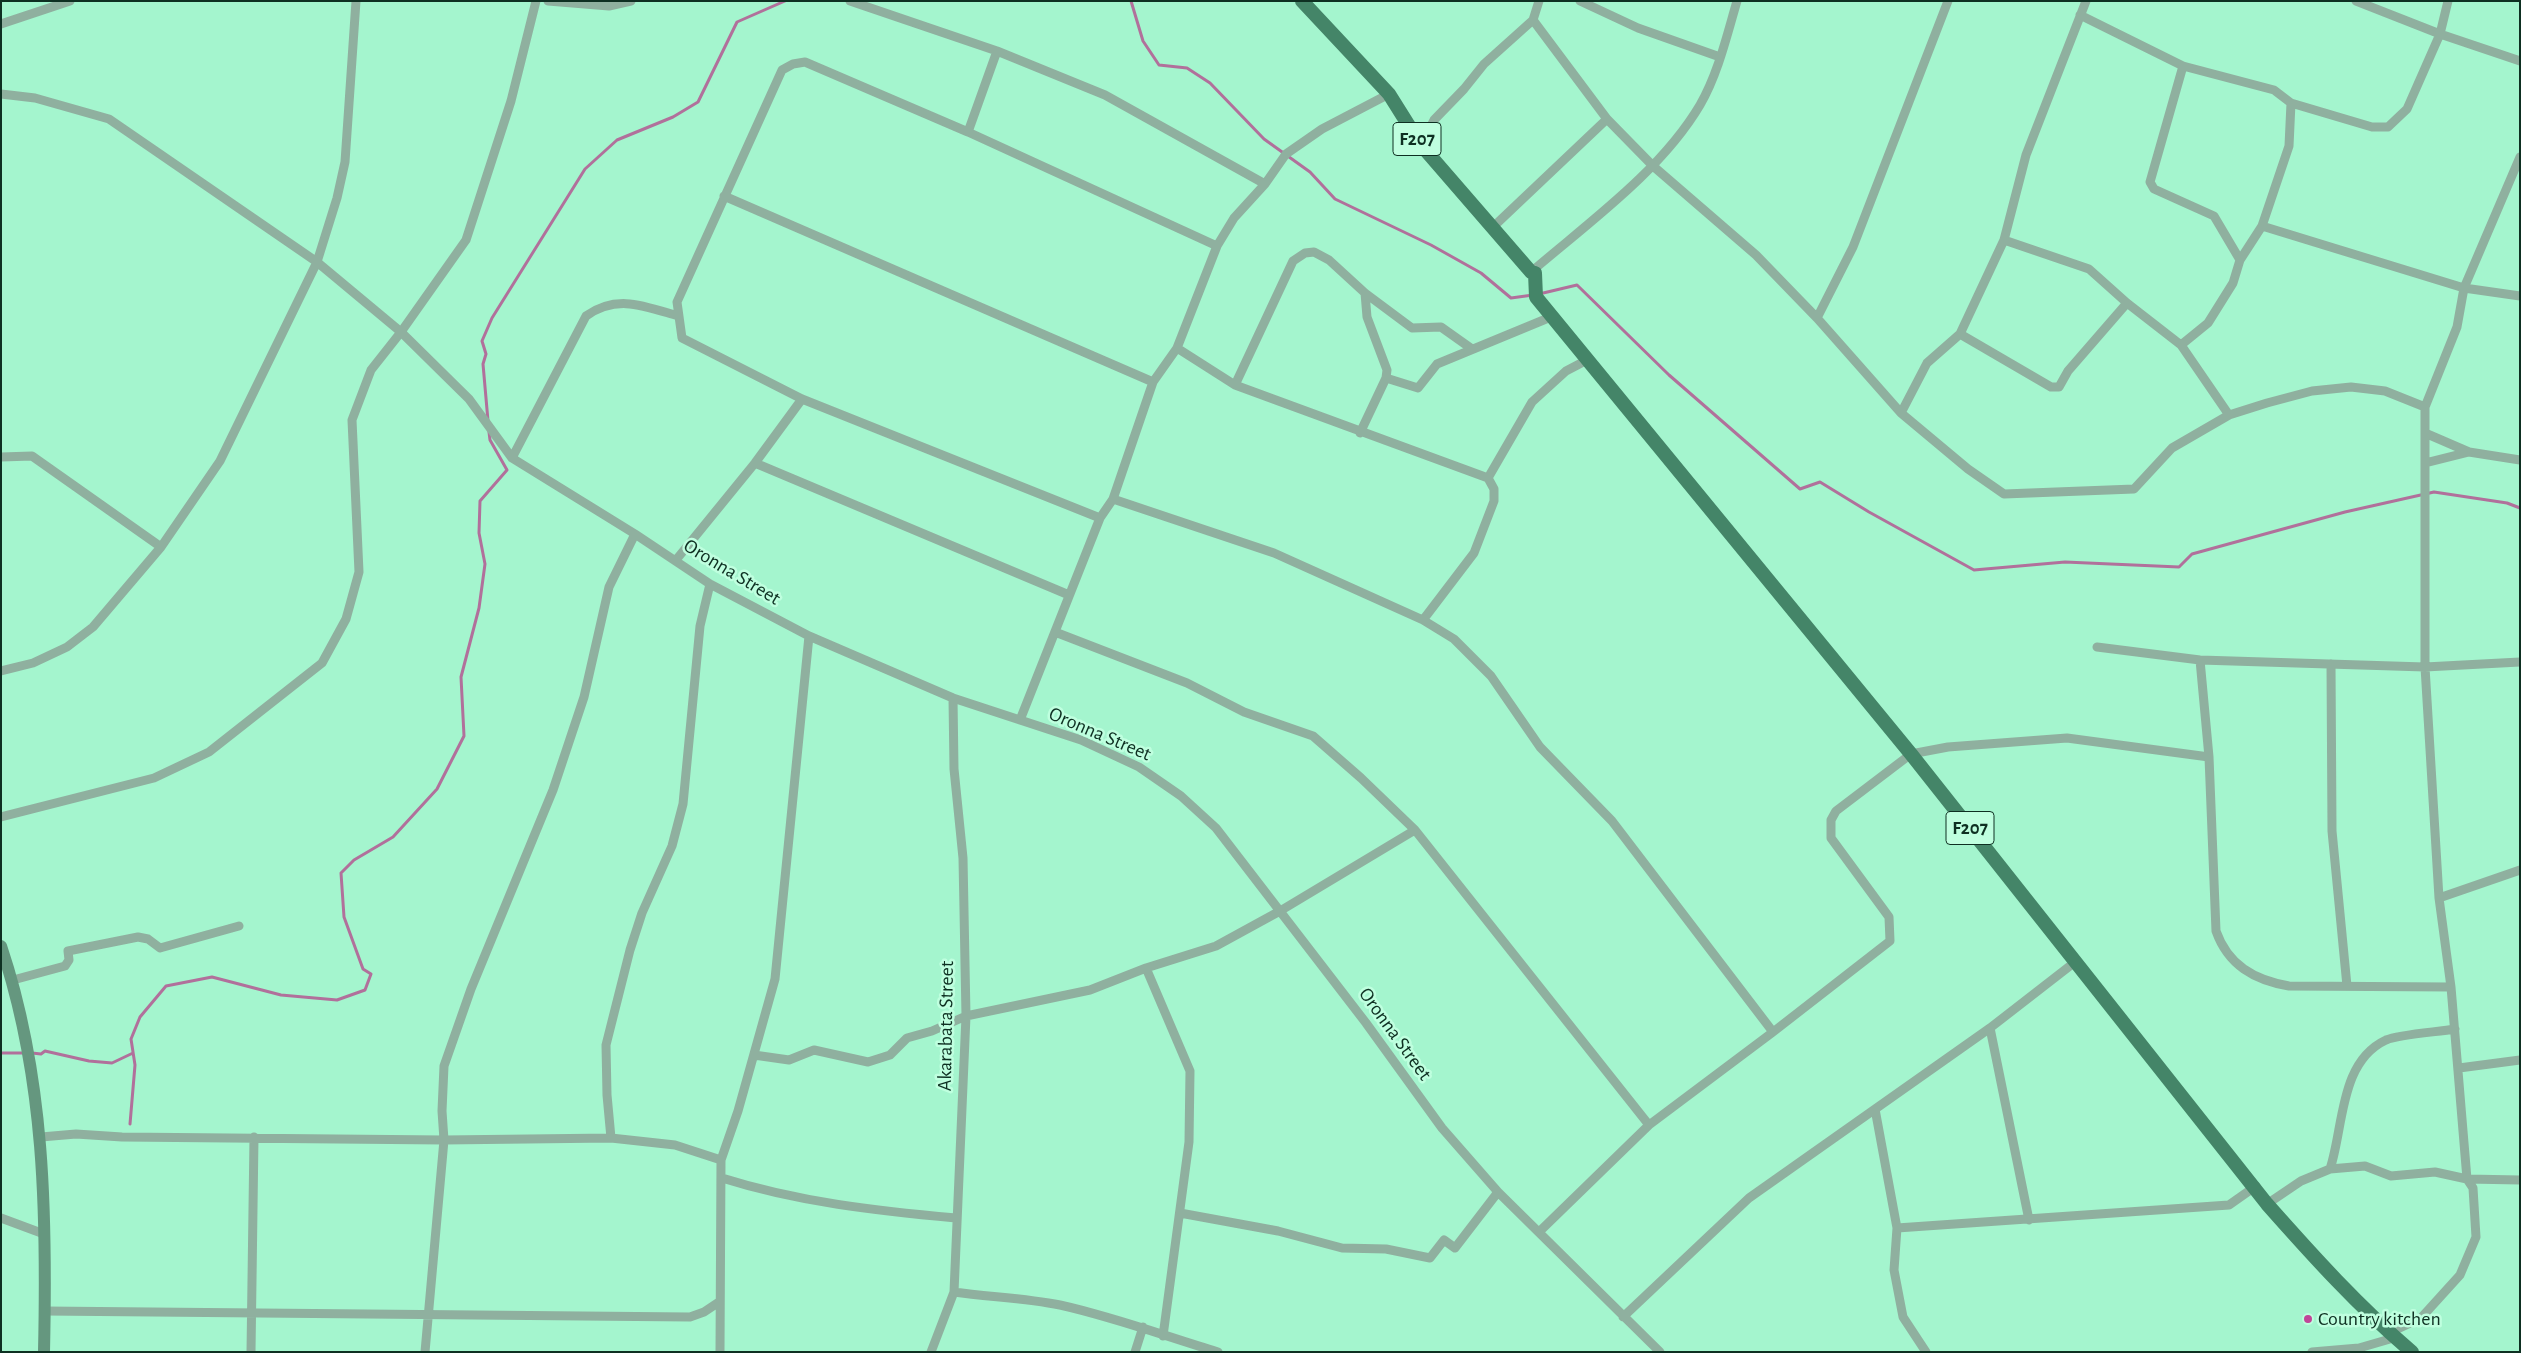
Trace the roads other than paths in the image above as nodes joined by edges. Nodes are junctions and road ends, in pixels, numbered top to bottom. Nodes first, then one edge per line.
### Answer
1 (70, 1) edge
2 (356, 1) edge
3 (536, 1) edge
4 (548, 1) edge
5 (631, 1) edge
6 (850, 1) edge
7 (1302, 1) edge
8 (1540, 1) edge
9 (1580, 1) edge
10 (1737, 1) edge
11 (1948, 1) edge
12 (2086, 1) edge
13 (2356, 1) edge
14 (2448, 1) edge
15 (2080, 15) junction
16 (1533, 20) junction
17 (1, 24) edge
18 (2440, 34) junction
19 (997, 51) junction
20 (1720, 57) junction
21 (2520, 61) edge
22 (2183, 66) junction
23 (1, 94) edge
24 (1389, 94) junction
25 (2291, 103) junction
26 (1608, 119) junction
27 (968, 132) junction
28 (1421, 145) junction
29 (2520, 157) edge
30 (1654, 166) junction
31 (1265, 184) junction
32 (724, 196) junction
33 (2262, 226) junction
34 (1492, 228) junction
35 (2004, 240) junction
36 (1217, 246) junction
37 (2240, 260) junction
38 (317, 262) junction
39 (1533, 273) junction
40 (2464, 288) junction
41 (1365, 293) junction
42 (2520, 296) edge
43 (2127, 303) junction
44 (1548, 312) junction
45 (678, 316) junction
46 (1816, 318) junction
47 (401, 332) junction
48 (1960, 334) junction
49 (2181, 344) junction
50 (1177, 348) junction
51 (1472, 350) junction
52 (1586, 360) junction
53 (1386, 378) junction
54 (1153, 382) junction
55 (1235, 385) junction
56 (802, 399) junction
57 (2425, 407) junction
58 (1901, 413) junction
59 (2229, 415) junction
60 (1360, 433) junction
61 (2424, 433) junction
62 (2469, 452) junction
63 (511, 456) junction
64 (1, 457) edge
65 (2520, 460) edge
66 (755, 463) junction
67 (2425, 463) junction
68 (1488, 478) junction
69 (1113, 500) junction
70 (1100, 518) junction
71 (635, 534) junction
72 (161, 547) junction
73 (676, 560) junction
74 (710, 584) junction
75 (1069, 595) junction
76 (1423, 620) junction
77 (1055, 632) junction
78 (809, 636) junction
79 (2097, 647) dead end
80 (2200, 660) junction
81 (2520, 662) edge
82 (2331, 664) junction
83 (2425, 667) junction
84 (1, 671) edge
85 (953, 698) junction
86 (1020, 720) junction
87 (1911, 754) junction
88 (2209, 757) junction
89 (1, 817) edge
90 (1415, 830) junction
91 (2520, 870) edge
92 (2439, 898) junction
93 (1280, 911) junction
94 (239, 926) dead end
95 (1, 946) edge
96 (2075, 962) junction
97 (1146, 968) junction
98 (13, 980) junction
99 (2347, 986) junction
100 (2451, 987) junction
101 (966, 1016) junction
102 (1990, 1028) junction
103 (2455, 1029) junction
104 (1773, 1032) junction
105 (754, 1055) junction
106 (2520, 1060) edge
107 (2459, 1068) junction
108 (1875, 1109) junction
109 (1649, 1124) junction
110 (41, 1137) junction
111 (254, 1137) junction
112 (611, 1138) junction
113 (444, 1140) junction
114 (721, 1160) junction
115 (2330, 1170) junction
116 (722, 1178) junction
117 (2467, 1179) junction
118 (2520, 1180) edge
119 (2256, 1186) junction
120 (1498, 1192) junction
121 (2267, 1204) junction
122 (1180, 1213) junction
123 (1, 1218) edge
124 (956, 1218) junction
125 (2029, 1220) junction
126 (1897, 1228) junction
127 (1538, 1232) junction
128 (44, 1234) junction
129 (954, 1292) junction
130 (719, 1302) junction
131 (45, 1311) junction
132 (251, 1312) junction
133 (428, 1313) junction
134 (1623, 1317) junction
135 (1143, 1327) junction
136 (2389, 1333) junction
137 (1163, 1336) junction
138 (44, 1352) edge
139 (251, 1352) edge
140 (424, 1352) edge
141 (720, 1352) edge
142 (931, 1352) edge
143 (1135, 1352) edge
144 (1218, 1352) edge
145 (1660, 1352) edge
146 (1926, 1352) edge
147 (2312, 1352) edge
148 (2412, 1352) edge

1 - 17 street
2 - 38 street
3 - 47 street
4 - 5 street
6 - 19 street
7 - 24 main road, F207
8 - 16 street
9 - 20 street
10 - 20 street
11 - 46 street
12 - 15 street
13 - 18 street
14 - 18 street
15 - 22 street
15 - 35 street
16 - 26 street
16 - 28 street
18 - 21 street
18 - 25 street
19 - 27 street
19 - 31 street
20 - 30 street
22 - 25 street
22 - 37 street
23 - 38 street
24 - 28 main road, F207
24 - 31 street
25 - 33 street
26 - 30 street
26 - 34 street
27 - 32 street
27 - 36 street
28 - 34 main road, F207
29 - 40 street
30 - 39 street
30 - 46 street
31 - 36 street
32 - 45 street
32 - 54 street
33 - 37 street
33 - 40 street
34 - 39 main road, F207
35 - 43 street
35 - 48 street
36 - 50 street
37 - 49 street
38 - 47 street
38 - 72 street
39 - 44 main road, F207
40 - 42 street
40 - 57 street
41 - 51 street
41 - 53 street
41 - 55 street
43 - 48 street
43 - 49 street
44 - 51 street
44 - 52 main road, F207
45 - 56 street
45 - 63 street
46 - 58 street
47 - 63 street
47 - 89 street
48 - 58 street
49 - 59 street
50 - 54 street
50 - 55 street
51 - 53 street
52 - 68 street
52 - 87 main road, F207
53 - 60 street
54 - 69 street
55 - 60 street
56 - 66 street
56 - 70 street
57 - 59 street
57 - 61 street
58 - 59 street
60 - 68 street
61 - 62 street
61 - 67 street
62 - 65 street
62 - 67 street
63 - 71 street, Oronna Street
64 - 72 street
66 - 73 street
66 - 75 street
67 - 83 street
68 - 76 street
69 - 70 street
69 - 76 street
70 - 75 street
71 - 73 street, Oronna Street
71 - 113 street
72 - 84 street
73 - 74 street, Oronna Street
74 - 78 street, Oronna Street
74 - 112 street
75 - 77 street
76 - 104 street
77 - 86 street
77 - 90 street
78 - 85 street, Oronna Street
78 - 105 street
79 - 80 street
80 - 82 street
80 - 88 street
81 - 83 street
82 - 83 street
82 - 99 street
83 - 92 street
85 - 86 street, Oronna Street
85 - 101 street, Akarabata Street
86 - 93 street, Oronna Street
87 - 88 street
87 - 96 main road, F207
87 - 104 street
88 - 99 street
90 - 93 street
90 - 109 street
91 - 92 street
92 - 100 street
93 - 97 street
93 - 120 street, Oronna Street
94 - 98 street
95 - 98 street
96 - 102 street
96 - 119 main road, F207
97 - 101 street
97 - 122 street
98 - 110 street
99 - 100 street
100 - 103 street
101 - 105 street
101 - 124 street, Akarabata Street
102 - 108 street
102 - 125 street
103 - 107 street
103 - 115 street
104 - 109 street
105 - 114 street
106 - 107 street
107 - 117 street
108 - 126 street
108 - 134 street
109 - 127 street
110 - 111 street
110 - 128 street
111 - 113 street
111 - 132 street
112 - 113 street
112 - 114 street
113 - 133 street
114 - 116 street
115 - 117 street
115 - 121 street
116 - 124 street
116 - 130 street
117 - 118 street
117 - 136 street
119 - 121 main road, F207
119 - 125 street
120 - 122 street
120 - 127 street, Oronna Street
121 - 136 main road, F207
122 - 137 street
123 - 128 street
124 - 129 street, Akarabata Street
125 - 126 street
126 - 146 street
127 - 134 street, Oronna Street
128 - 131 street
129 - 135 street
129 - 142 street, Akarabata Street
130 - 133 street
130 - 141 street
131 - 132 street
131 - 138 street
132 - 133 street
132 - 139 street
133 - 140 street
134 - 145 street, Oronna Street
135 - 137 street
135 - 143 street
136 - 147 street
136 - 148 main road, F207
137 - 144 street

